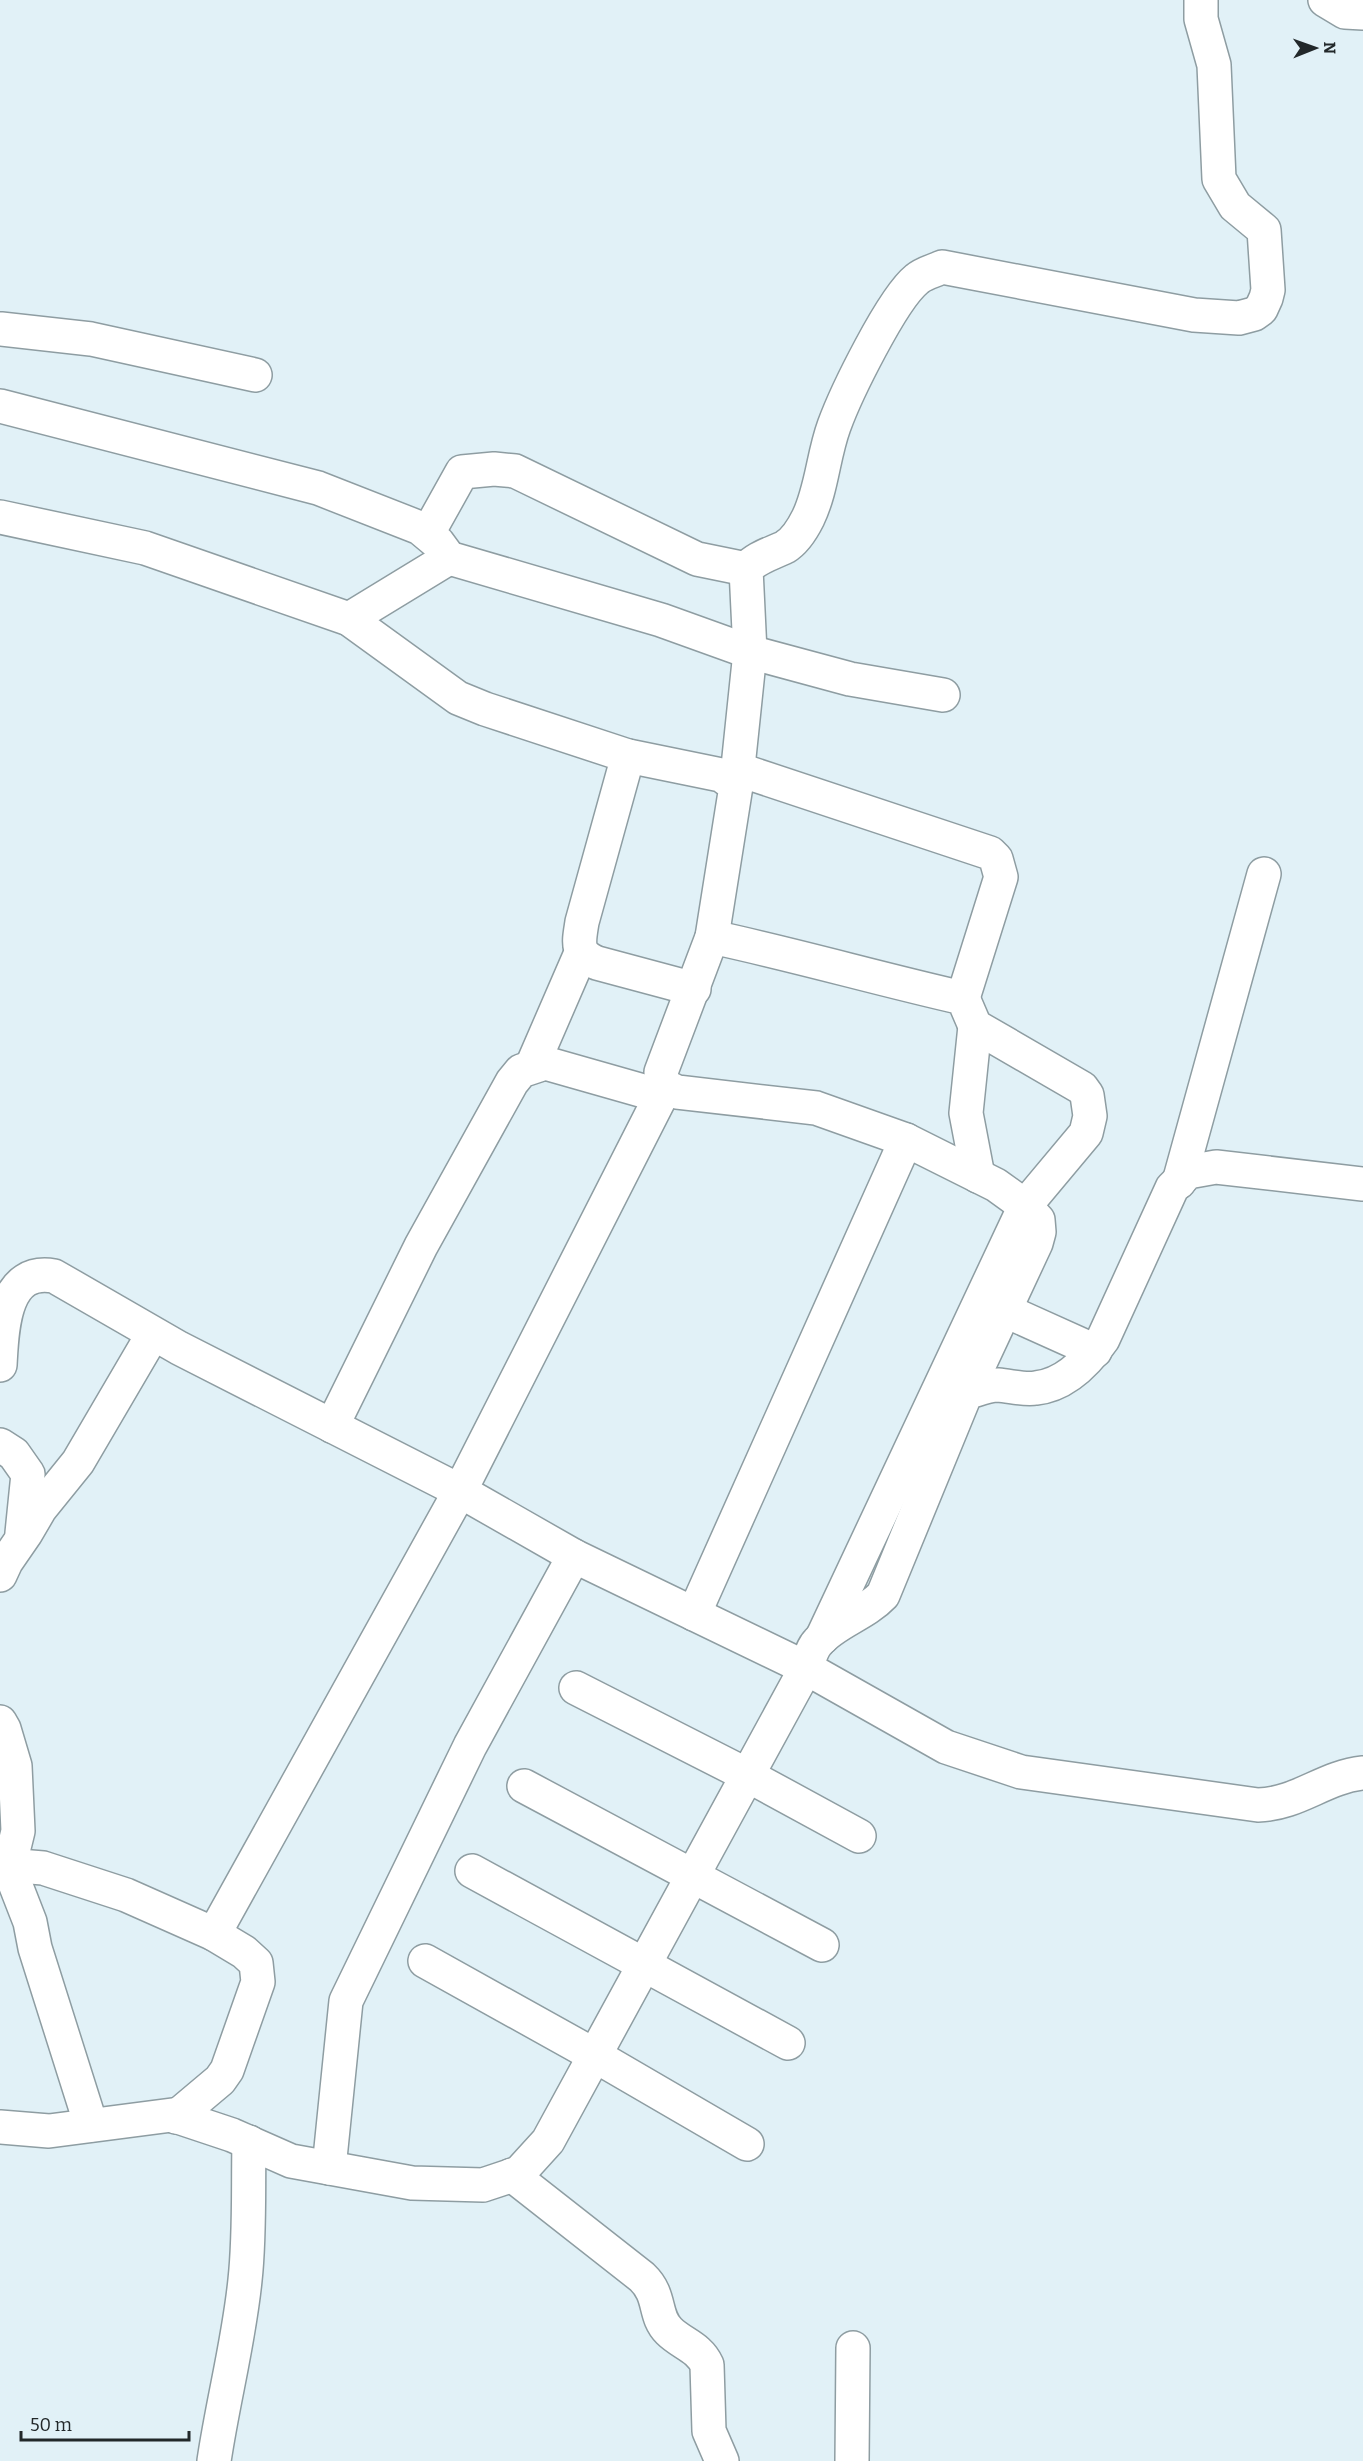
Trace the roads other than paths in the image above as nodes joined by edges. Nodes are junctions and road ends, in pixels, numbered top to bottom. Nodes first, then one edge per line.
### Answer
1 (1201, 0) edge
2 (1325, 0) edge
3 (1363, 13) edge
4 (0, 329) edge
5 (0, 356) edge
6 (255, 375) dead end
7 (0, 406) edge
8 (0, 517) edge
9 (428, 533) junction
10 (449, 558) junction
11 (746, 569) junction
12 (349, 619) junction
13 (750, 652) junction
14 (943, 695) dead end
15 (628, 756) junction
16 (737, 778) junction
17 (1264, 874) dead end
18 (712, 937) junction
19 (582, 953) junction
20 (694, 989) junction
21 (969, 1012) junction
22 (532, 1066) junction
23 (663, 1092) junction
24 (906, 1140) junction
25 (978, 1176) junction
26 (1179, 1182) junction
27 (1363, 1184) edge
28 (1025, 1206) junction
29 (1004, 1310) junction
30 (153, 1334) junction
31 (1095, 1351) junction
32 (0, 1365) edge
33 (966, 1393) junction
34 (332, 1426) junction
35 (0, 1445) edge
36 (460, 1491) junction
37 (21, 1540) junction
38 (574, 1556) junction
39 (0, 1575) edge
40 (694, 1614) junction
41 (822, 1638) junction
42 (806, 1668) junction
43 (576, 1688) dead end
44 (0, 1722) edge
45 (1363, 1773) edge
46 (747, 1775) junction
47 (524, 1786) dead end
48 (859, 1836) dead end
49 (4, 1869) edge
50 (472, 1871) dead end
51 (692, 1876) junction
52 (214, 1934) junction
53 (822, 1945) dead end
54 (425, 1961) dead end
55 (645, 1963) junction
56 (788, 2043) dead end
57 (594, 2055) junction
58 (177, 2116) junction
59 (91, 2125) junction
60 (0, 2127) edge
61 (249, 2142) junction
62 (747, 2144) dead end
63 (330, 2168) junction
64 (512, 2175) junction
65 (853, 2348) dead end
66 (214, 2461) edge
67 (722, 2461) edge
68 (852, 2461) edge

1 - 11 street
2 - 3 street
4 - 5 street
4 - 6 street
7 - 9 street
8 - 12 street
9 - 10 street
9 - 11 street
10 - 12 street
10 - 13 street
11 - 13 street
12 - 15 street
13 - 14 street
13 - 16 street
15 - 16 street
15 - 19 street
16 - 18 street
16 - 21 street
17 - 26 street
18 - 20 street
18 - 21 street
19 - 20 street
19 - 22 street
20 - 23 street
21 - 25 street
21 - 28 street
22 - 23 street
22 - 34 street
23 - 24 street
23 - 36 street
24 - 25 street
24 - 40 street
25 - 28 street
26 - 27 street
26 - 31 street
28 - 29 street
28 - 41 street
29 - 31 street
29 - 33 street
30 - 32 street
30 - 34 street
30 - 37 street
31 - 33 street
33 - 41 street
34 - 36 street
35 - 37 street
36 - 38 street
36 - 52 street
37 - 39 street
38 - 40 street
38 - 63 street
40 - 42 street
41 - 42 street
42 - 45 street
42 - 46 street
43 - 46 street
44 - 49 street
46 - 48 street
46 - 51 street
47 - 51 street
49 - 52 street
49 - 59 street
50 - 55 street
51 - 53 street
51 - 55 street
52 - 58 street
54 - 57 street
55 - 56 street
55 - 57 street
57 - 62 street
57 - 64 street
58 - 59 street
58 - 61 street
59 - 60 street
61 - 63 street
61 - 66 street
63 - 64 street
64 - 67 street
65 - 68 street

